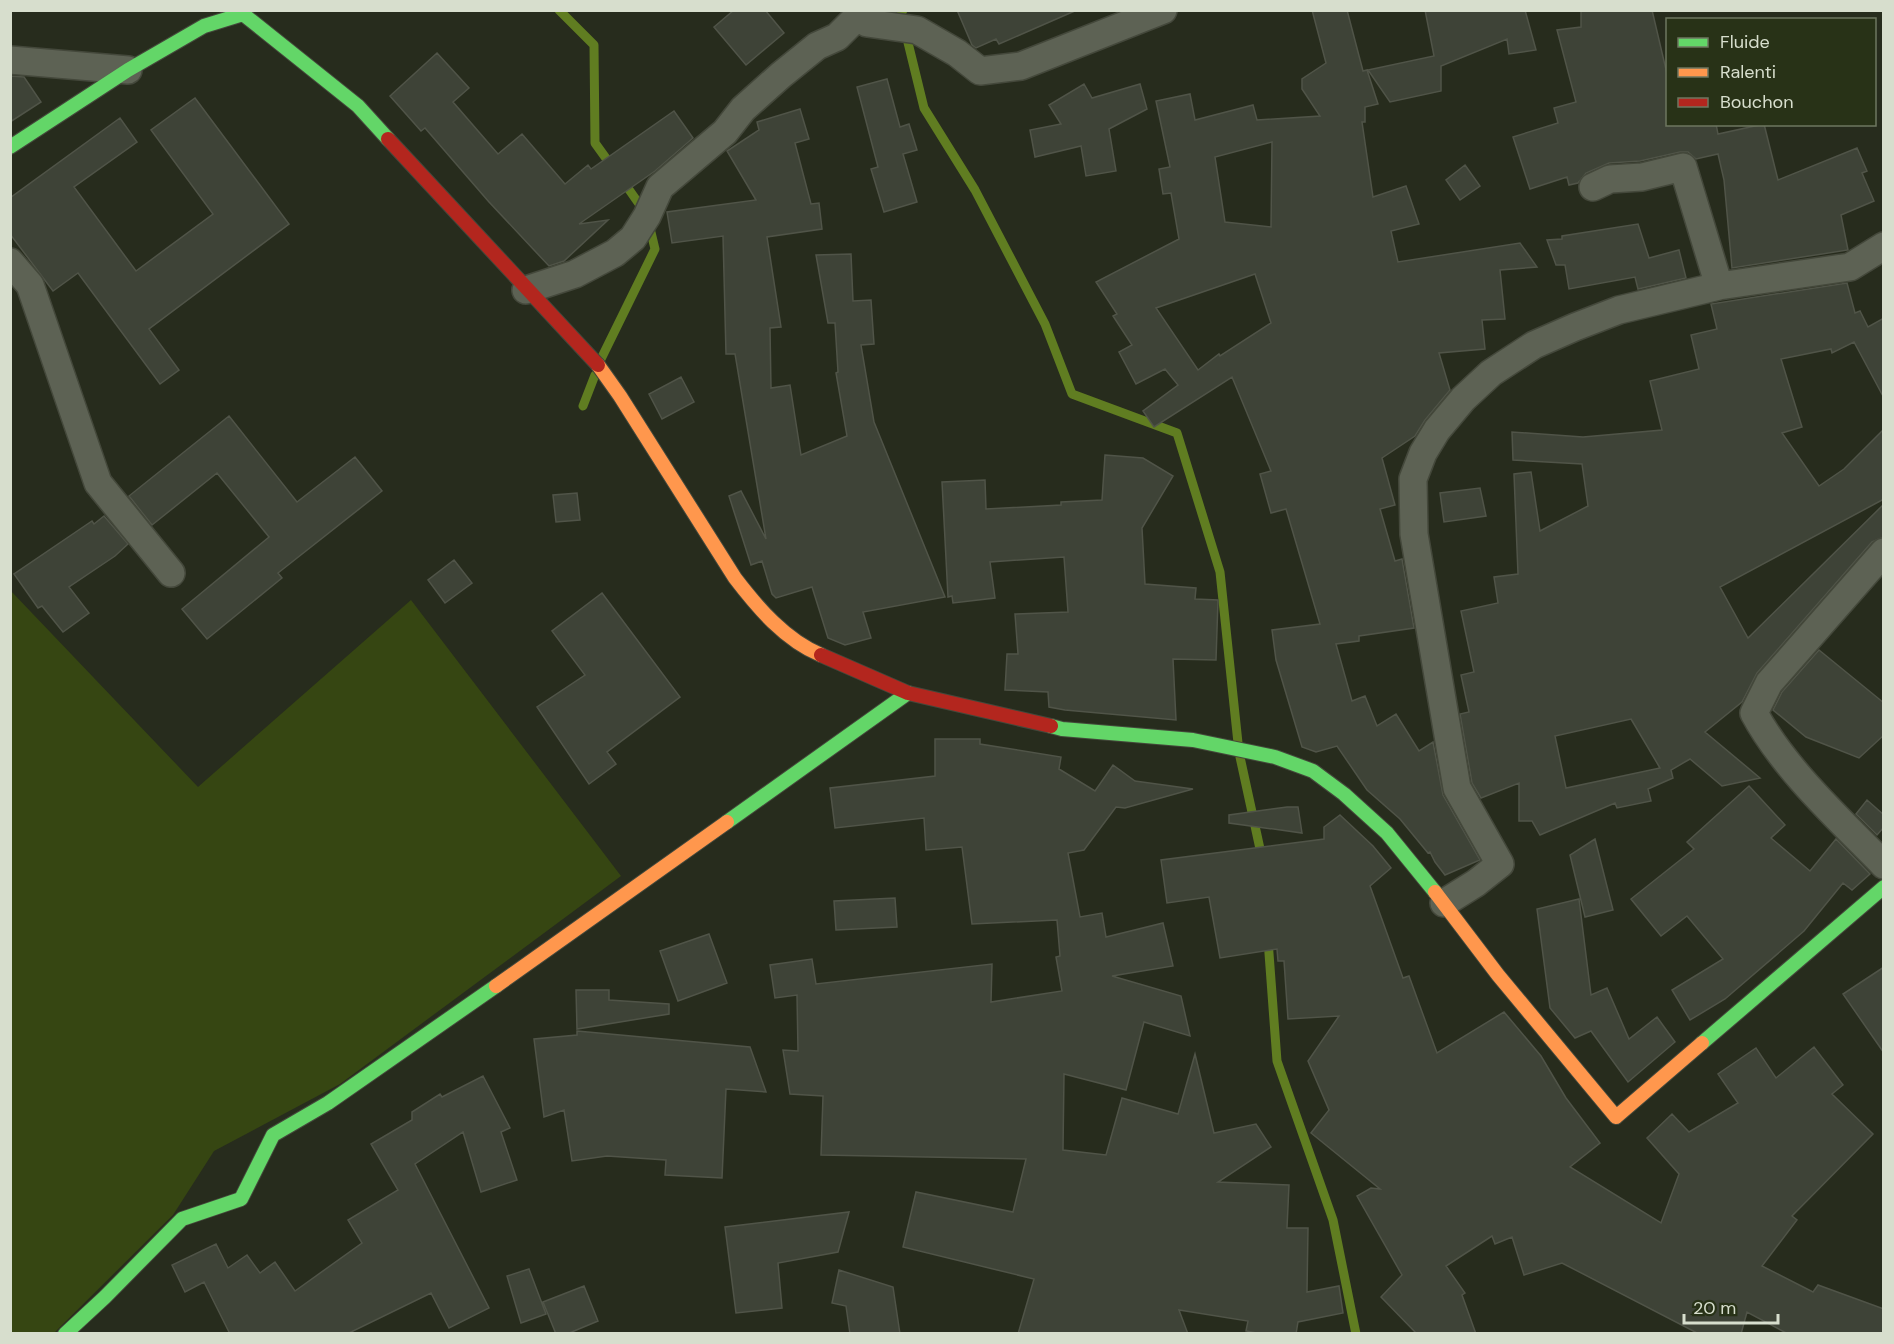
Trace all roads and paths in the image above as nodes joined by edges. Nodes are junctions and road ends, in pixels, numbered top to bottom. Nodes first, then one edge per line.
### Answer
1 (1163, 10) edge
2 (864, 18) edge
3 (10, 60) edge
4 (128, 70) junction
5 (10, 147) edge
6 (1593, 187) dead end
7 (1884, 246) edge
8 (10, 262) edge
9 (1719, 286) junction
10 (526, 290) junction
11 (1884, 552) edge
12 (171, 573) dead end
13 (908, 693) junction
14 (1884, 865) edge
15 (1884, 887) edge
16 (1444, 903) junction
17 (65, 1334) edge

1 - 2 street
2 - 10 street
3 - 4 street
4 - 5 street
4 - 10 street
6 - 9 street
7 - 9 street
8 - 12 street
9 - 16 street
10 - 13 street
11 - 14 street
13 - 16 street
13 - 17 street
15 - 16 street

